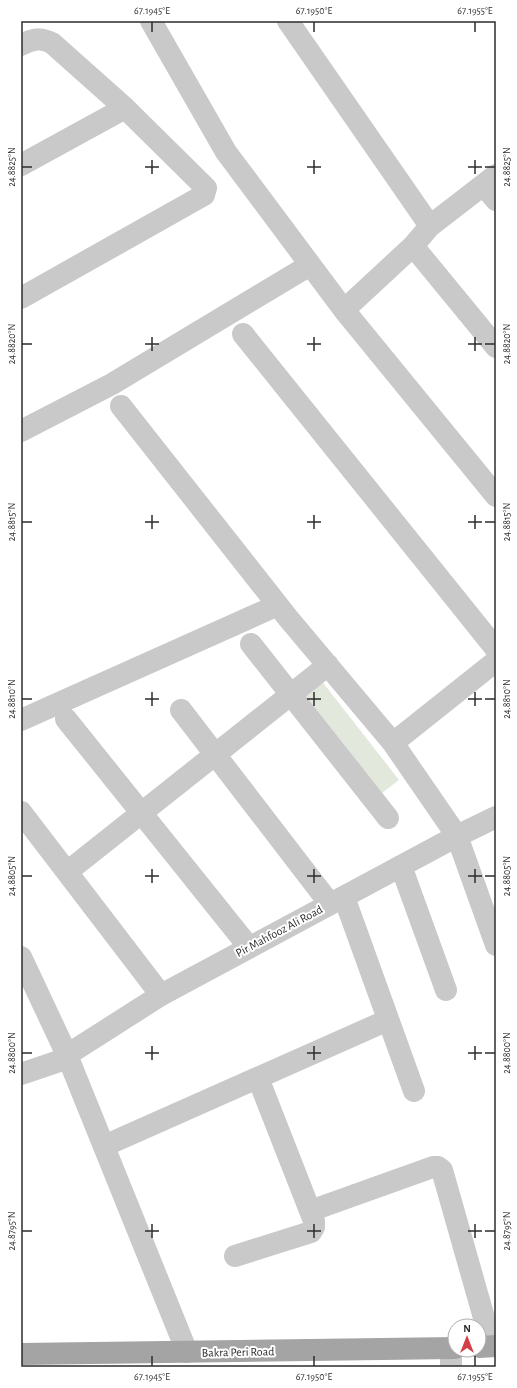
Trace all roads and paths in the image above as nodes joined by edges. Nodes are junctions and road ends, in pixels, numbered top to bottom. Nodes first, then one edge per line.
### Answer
1 (151, 21) edge
2 (288, 21) edge
3 (21, 45) edge
4 (125, 108) junction
5 (21, 165) edge
6 (492, 187) edge
7 (430, 226) junction
8 (413, 246) junction
9 (310, 265) junction
10 (21, 298) edge
11 (344, 310) junction
12 (243, 334) dead end
13 (496, 347) edge
14 (121, 406) dead end
15 (21, 431) edge
16 (496, 496) edge
17 (278, 605) junction
18 (251, 644) dead end
19 (496, 649) edge
20 (496, 661) edge
21 (328, 665) junction
22 (292, 694) junction
23 (181, 710) dead end
24 (66, 719) dead end
25 (21, 720) edge
26 (393, 743) junction
27 (216, 754) junction
28 (21, 812) edge
29 (141, 812) junction
30 (496, 817) edge
31 (388, 818) dead end
32 (457, 836) junction
33 (401, 866) junction
34 (67, 872) junction
35 (337, 900) junction
36 (496, 945) edge
37 (249, 947) junction
38 (21, 957) edge
39 (446, 990) dead end
40 (161, 995) junction
41 (388, 1020) junction
42 (68, 1057) junction
43 (21, 1074) edge
44 (258, 1078) junction
45 (414, 1091) dead end
46 (104, 1146) junction
47 (310, 1210) junction
48 (235, 1256) dead end
49 (489, 1347) edge
50 (187, 1352) junction
51 (447, 1355) edge
52 (26, 1358) edge

1 - 9 street
2 - 7 street
3 - 4 street
4 - 5 street
4 - 10 street
6 - 7 street
7 - 8 street
8 - 11 street
8 - 13 street
9 - 11 street
9 - 15 street
11 - 16 street
12 - 19 street
14 - 17 street
17 - 21 street
17 - 25 street
18 - 22 street
20 - 26 street
21 - 22 street
21 - 26 street
22 - 27 street
22 - 31 street
23 - 27 street
24 - 29 street
26 - 32 street
27 - 29 street
27 - 35 street
28 - 34 street
29 - 34 street
29 - 37 street
30 - 32 street, Pir Mahfooz Ali Road
32 - 33 street, Pir Mahfooz Ali Road
32 - 36 street
33 - 35 street, Pir Mahfooz Ali Road
33 - 39 street
34 - 40 street
35 - 37 street, Pir Mahfooz Ali Road
35 - 41 street
37 - 40 street, Pir Mahfooz Ali Road
38 - 42 street
40 - 42 street, Pir Mahfooz Ali Road
41 - 44 street
41 - 45 street
42 - 43 street, Pir Mahfooz Ali Road
42 - 46 street
44 - 46 street
44 - 47 street
46 - 50 street
47 - 48 street
47 - 49 street
50 - 51 main road, Bakra Peri Road
50 - 52 main road, Bakra Peri Road

